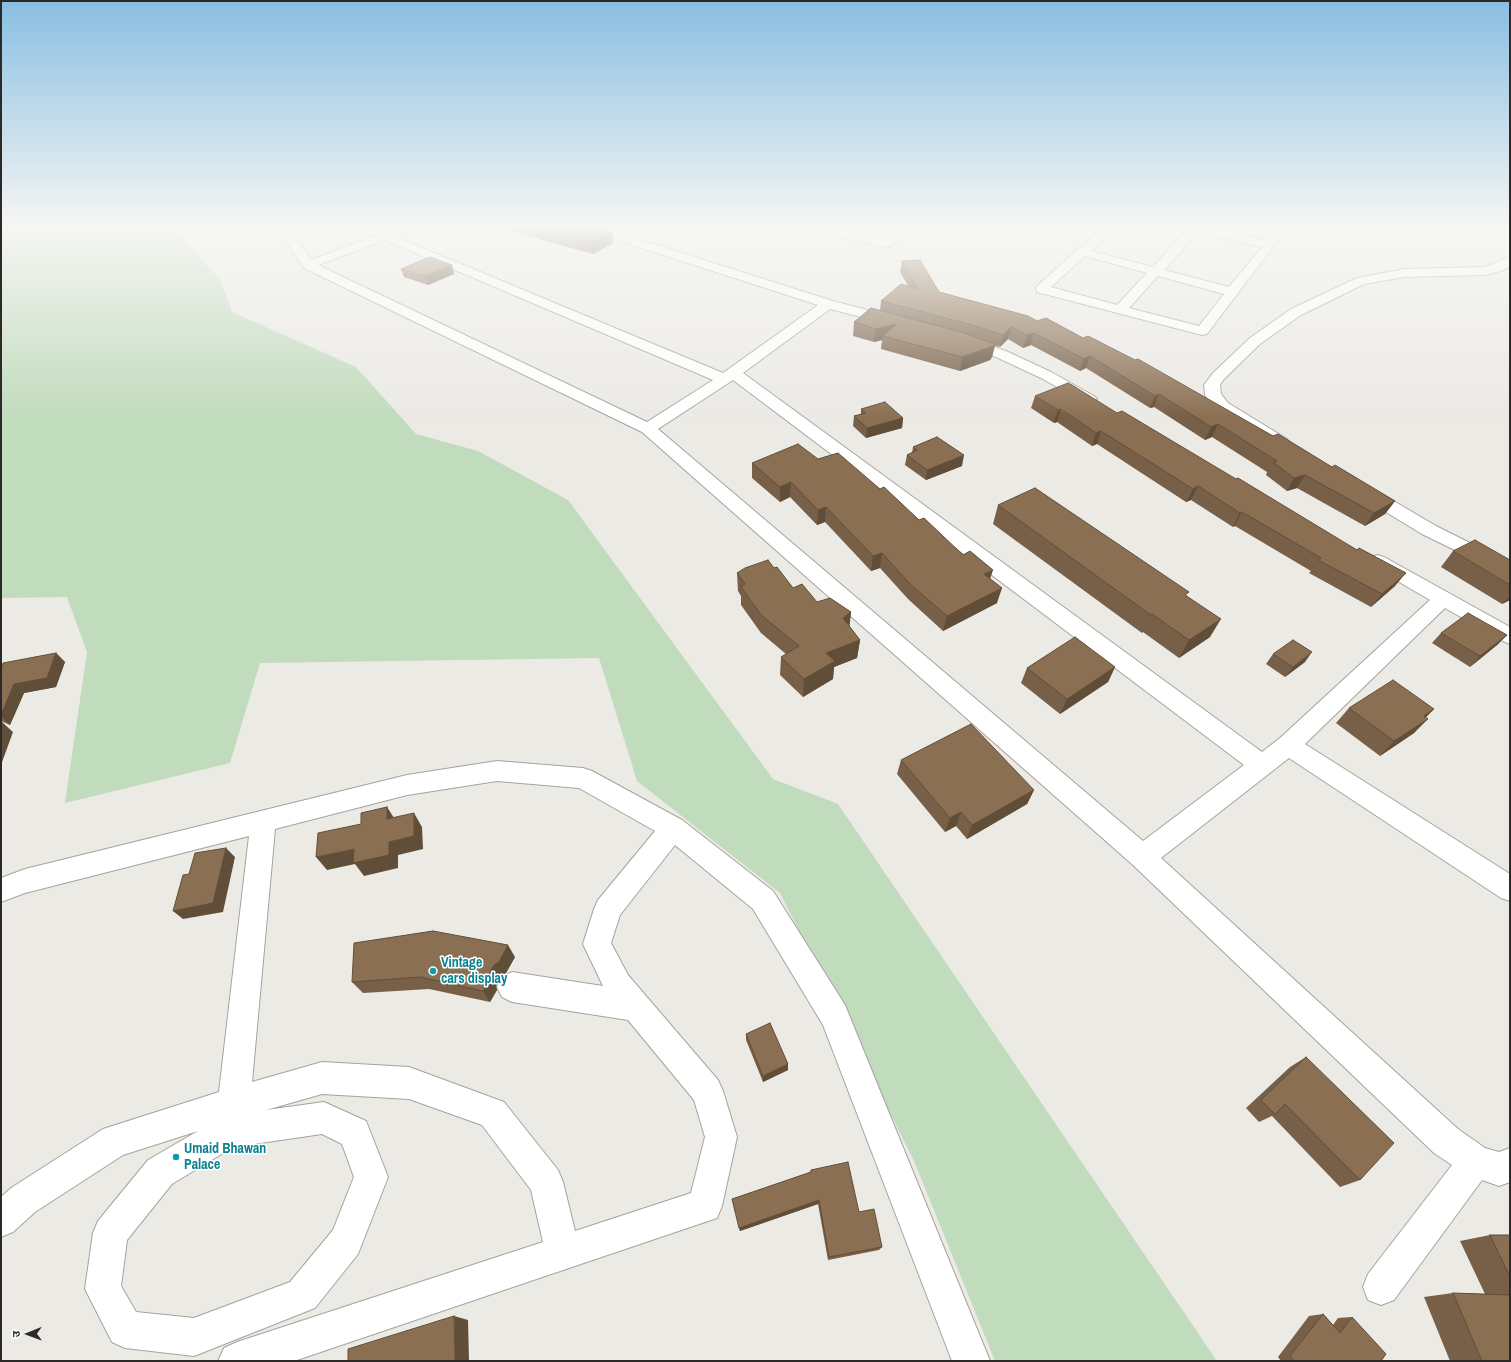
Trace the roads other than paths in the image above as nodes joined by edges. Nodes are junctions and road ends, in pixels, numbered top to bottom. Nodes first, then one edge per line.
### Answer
1 (361, 291) edge
2 (519, 291) edge
3 (785, 291) edge
4 (1048, 291) edge
5 (1137, 291) edge
6 (1227, 291) edge
7 (1341, 291) edge
8 (1233, 292) joint
9 (828, 304) junction
10 (1120, 309) junction
11 (911, 326) edge
12 (949, 336) edge
13 (729, 376) junction
14 (1101, 406) edge
15 (648, 429) junction
16 (1296, 451) edge
17 (1349, 482) edge
18 (1366, 555) edge
19 (1510, 571) edge
20 (1443, 598) junction
21 (1510, 636) edge
22 (1288, 745) junction
23 (1262, 765) junction
24 (263, 821) junction
25 (673, 828) junction
26 (1142, 857) junction
27 (1510, 889) edge
28 (1, 890) edge
29 (512, 987) dead end
30 (635, 1006) junction
31 (231, 1117) junction
32 (1476, 1161) junction
33 (1510, 1165) edge
34 (1, 1220) edge
35 (563, 1252) junction
36 (1381, 1287) dead end
37 (237, 1361) edge
38 (971, 1361) edge

1 - 15 street
2 - 13 street
3 - 9 street
4 - 10 street
5 - 10 street
6 - 8 street
7 - 16 street
8 - 10 street
9 - 11 street
9 - 13 street
12 - 14 street
13 - 15 street
13 - 23 street
15 - 26 street
17 - 19 street
18 - 20 street
20 - 21 street
20 - 22 street
22 - 23 street
22 - 27 street
23 - 26 street
24 - 25 street
24 - 28 street
24 - 31 street
25 - 30 street
25 - 38 street
26 - 32 street
29 - 30 street
30 - 35 street
31 - 31 street
31 - 34 street
31 - 35 street
32 - 33 street
32 - 36 street
35 - 37 street

